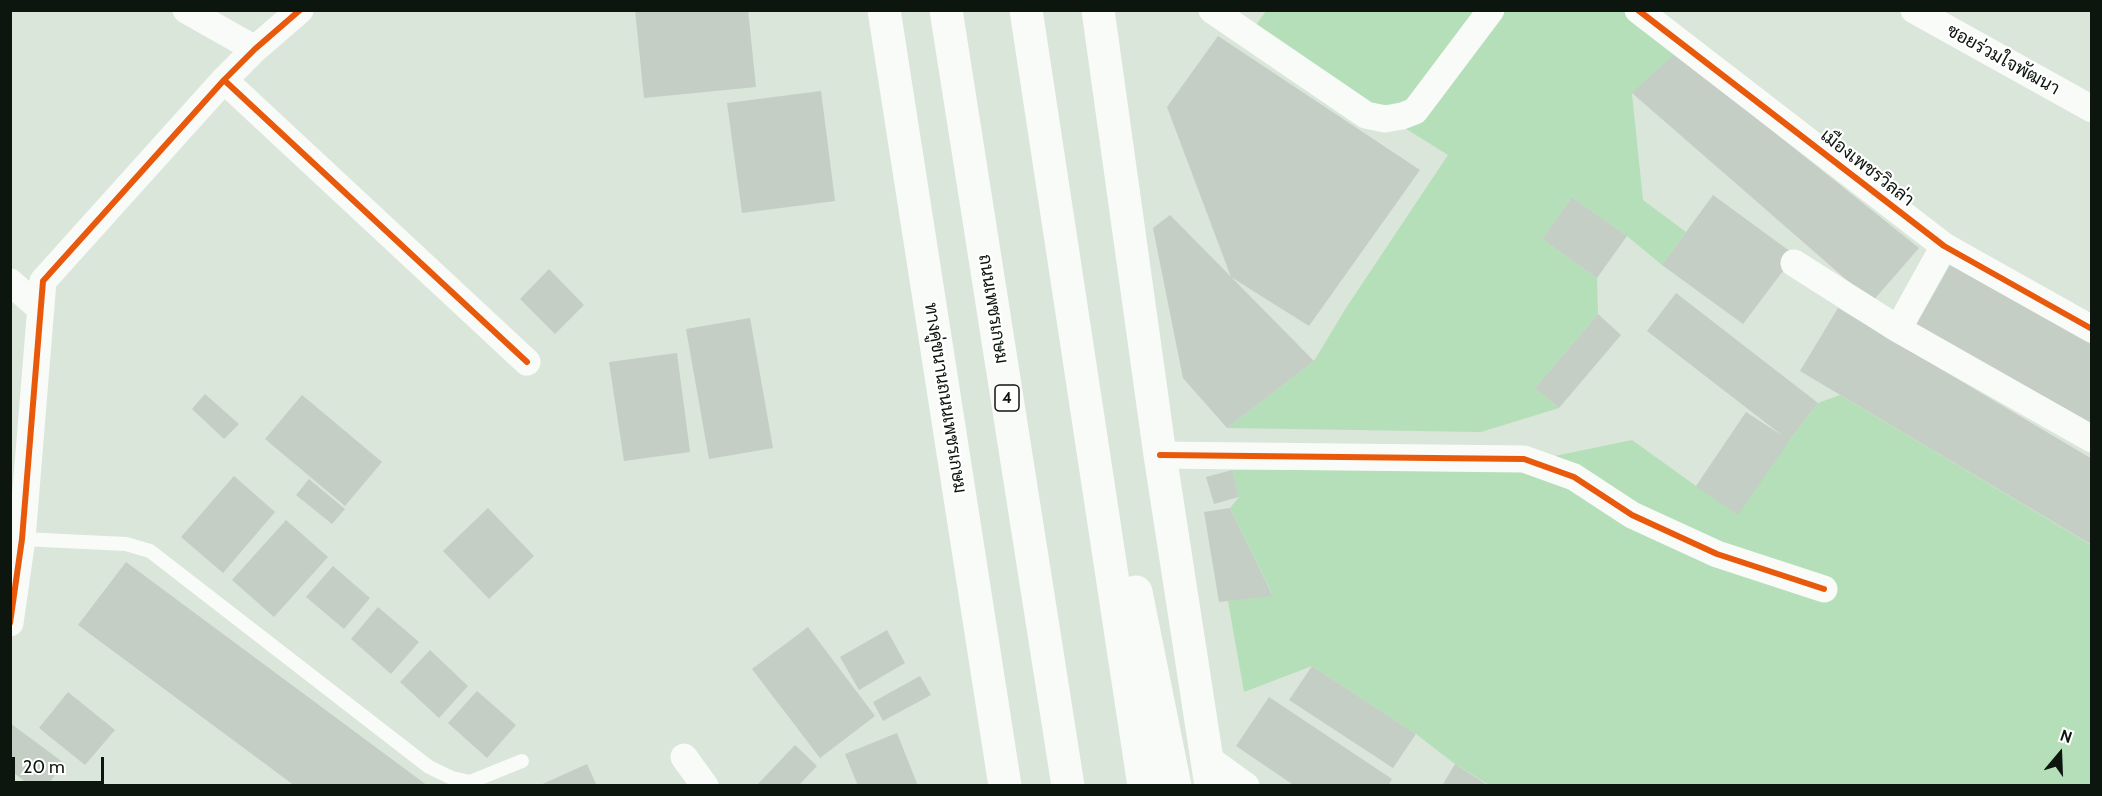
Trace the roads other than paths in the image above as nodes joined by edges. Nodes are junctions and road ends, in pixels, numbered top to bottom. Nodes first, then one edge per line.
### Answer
1 (186, 10) edge
2 (300, 10) edge
3 (884, 10) edge
4 (946, 10) edge
5 (1026, 10) edge
6 (1098, 10) edge
7 (1212, 10) edge
8 (1491, 10) edge
9 (1638, 10) edge
10 (1914, 10) edge
11 (255, 49) junction
12 (224, 80) junction
13 (2091, 109) edge
14 (1056, 202) junction
15 (1944, 246) junction
16 (1794, 263) dead end
17 (10, 282) edge
18 (41, 309) junction
19 (1898, 329) junction
20 (2091, 329) edge
21 (527, 362) dead end
22 (2091, 439) edge
23 (1160, 455) junction
24 (22, 539) junction
25 (1034, 570) junction
26 (1824, 589) dead end
27 (10, 623) edge
28 (684, 757) dead end
29 (522, 761) dead end
30 (1209, 771) edge
31 (705, 786) edge
32 (1005, 786) edge
33 (1052, 786) edge
34 (1068, 786) edge
35 (1144, 786) edge
36 (1175, 786) edge
37 (1246, 786) edge

1 - 11 street
2 - 11 street
3 - 32 main road, ทางคู่ขนานถนนเพชรเกษม
4 - 25 main road, ถนนเพชรเกษม / 4
5 - 14 main road
6 - 23 main road
7 - 8 street
9 - 15 street, เมืองเพชรวิลล่า
10 - 13 street, ซอยร่วมใจพัฒนา
11 - 12 street
12 - 18 street
12 - 21 street
14 - 35 main road
14 - 36 main road
15 - 19 street
15 - 20 street, เมืองเพชรวิลล่า
16 - 19 street
17 - 18 street
18 - 24 street
19 - 22 street
23 - 26 street
23 - 30 main road
24 - 27 street
24 - 29 lane
25 - 33 main road
25 - 34 main road, ถนนเพชรเกษม / 4
28 - 31 street
30 - 37 street

